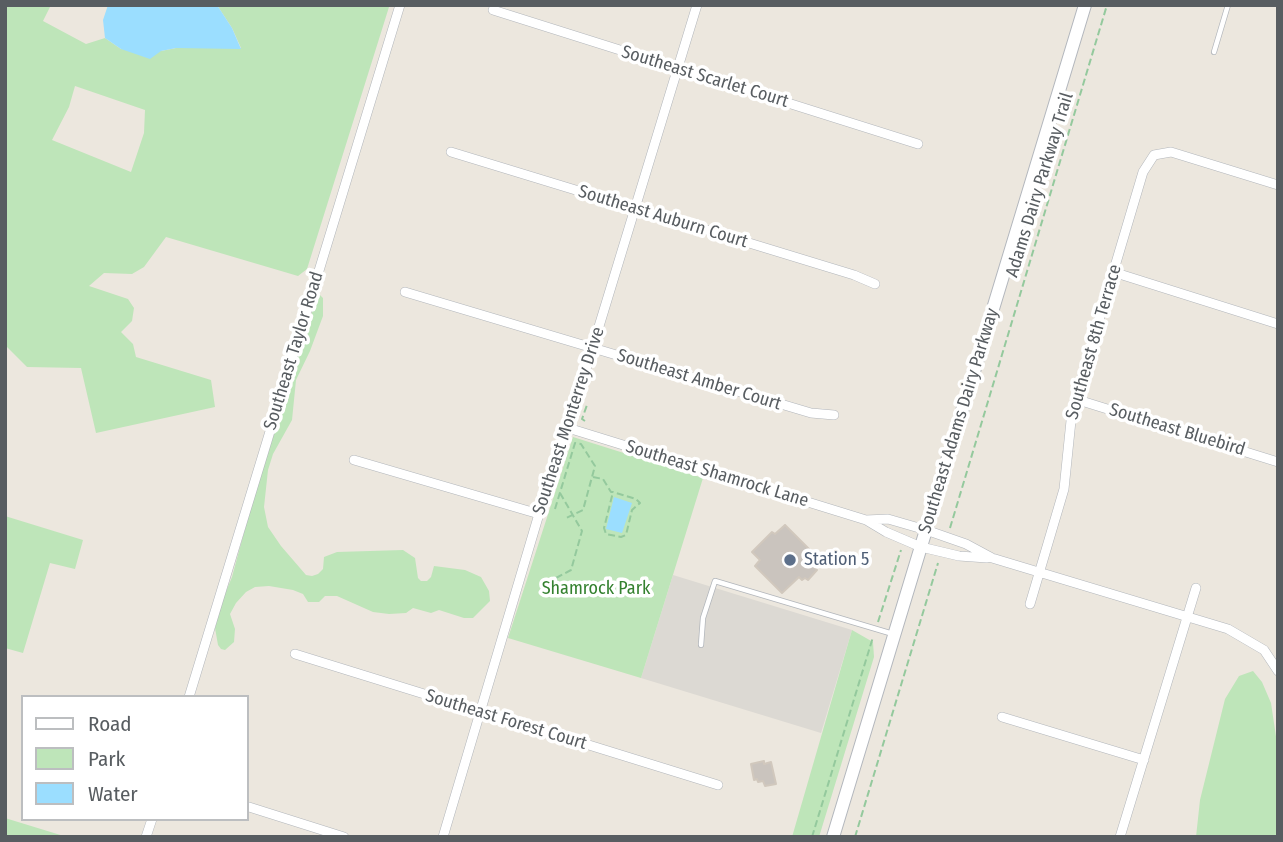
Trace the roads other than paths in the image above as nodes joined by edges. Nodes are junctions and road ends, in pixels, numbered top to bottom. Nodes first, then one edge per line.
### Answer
1 (400, 5) edge
2 (697, 5) edge
3 (1085, 5) edge
4 (1228, 5) edge
5 (493, 10) dead end
6 (1214, 52) dead end
7 (678, 69) junction
8 (918, 144) dead end
9 (451, 152) dead end
10 (1278, 185) edge
11 (636, 209) junction
12 (1113, 272) junction
13 (875, 284) dead end
14 (405, 292) dead end
15 (1278, 324) edge
16 (593, 348) junction
17 (1075, 399) junction
18 (834, 415) dead end
19 (568, 428) junction
20 (354, 460) dead end
21 (1278, 462) edge
22 (539, 514) junction
23 (866, 520) junction
24 (926, 530) junction
25 (921, 547) junction
26 (992, 558) junction
27 (1039, 574) junction
28 (1196, 588) dead end
29 (1030, 604) dead end
30 (1187, 617) junction
31 (894, 635) junction
32 (701, 645) dead end
33 (295, 654) dead end
34 (1278, 671) edge
35 (190, 695) edge
36 (481, 712) junction
37 (1002, 717) dead end
38 (1144, 760) junction
39 (718, 785) dead end
40 (249, 807) dead end
41 (344, 837) edge
42 (443, 837) edge
43 (833, 837) edge
44 (1120, 837) edge

1 - 35 street, Southeast Taylor Road
2 - 7 street, Southeast Monterrey Drive
3 - 24 main road, Southeast Adams Dairy Parkway
4 - 6 lane
5 - 7 street, Southeast Scarlet Court
7 - 8 street, Southeast Scarlet Court
7 - 11 street, Southeast Monterrey Drive
9 - 11 street, Southeast Auburn Court
10 - 12 street, Southeast 8th Terrace
11 - 13 street, Southeast Auburn Court
11 - 16 street, Southeast Monterrey Drive
12 - 15 street
12 - 17 street, Southeast 8th Terrace
14 - 16 street, Southeast Amber Court
16 - 18 street, Southeast Amber Court
16 - 19 street, Southeast Monterrey Drive
17 - 21 street, Southeast Bluebird
17 - 27 street, Southeast 8th Terrace
19 - 22 street, Southeast Monterrey Drive
19 - 23 street, Southeast Shamrock Lane
20 - 22 street
22 - 36 street, Southeast Monterrey Drive
23 - 24 street, Southeast Shamrock Lane
23 - 25 street, Southeast Shamrock Lane
24 - 25 main road, Southeast Adams Dairy Parkway
24 - 26 street, Southeast Shamrock Lane
25 - 26 street, Southeast Shamrock Lane
25 - 31 main road, Southeast Adams Dairy Parkway
26 - 27 street, Southeast Shamrock Lane
27 - 29 street, Southeast 8th Terrace
27 - 30 street, Southeast Shamrock Lane
28 - 30 street
30 - 34 street, Southeast Shamrock Lane
30 - 38 street
31 - 32 lane
31 - 43 main road, Southeast Adams Dairy Parkway
33 - 36 street, Southeast Forest Court
36 - 39 street, Southeast Forest Court
36 - 42 street, Southeast Monterrey Drive
37 - 38 street
38 - 44 street
40 - 41 street

